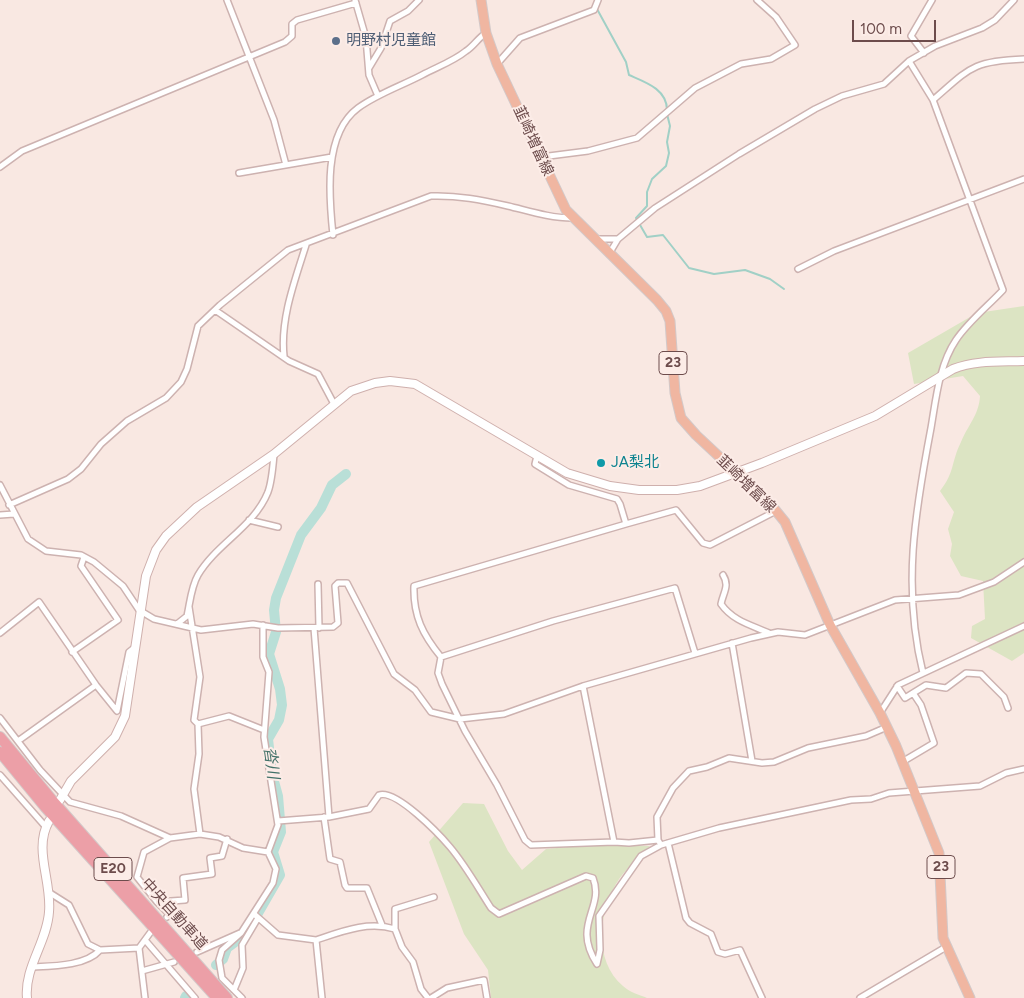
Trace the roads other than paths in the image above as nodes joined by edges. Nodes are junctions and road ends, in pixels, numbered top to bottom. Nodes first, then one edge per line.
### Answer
1 (228, 0) edge
2 (419, 0) edge
3 (481, 0) edge
4 (598, 0) edge
5 (757, 0) edge
6 (932, 0) edge
7 (1014, 0) edge
8 (356, 1) edge
9 (486, 33) junction
10 (924, 53) junction
11 (249, 56) junction
12 (1024, 59) edge
13 (909, 61) junction
14 (497, 64) junction
15 (369, 68) junction
16 (378, 96) junction
17 (933, 100) junction
18 (332, 157) junction
19 (540, 157) junction
20 (286, 165) junction
21 (0, 167) edge
22 (239, 173) dead end
23 (1024, 179) edge
24 (968, 200) junction
25 (572, 218) junction
26 (333, 235) junction
27 (595, 239) junction
28 (618, 239) junction
29 (306, 245) junction
30 (609, 254) junction
31 (798, 269) dead end
32 (215, 310) junction
33 (284, 356) junction
34 (1024, 361) edge
35 (941, 376) junction
36 (334, 404) junction
37 (274, 454) junction
38 (537, 456) junction
39 (736, 474) junction
40 (0, 485) edge
41 (9, 505) junction
42 (776, 511) junction
43 (14, 514) junction
44 (0, 515) edge
45 (249, 520) junction
46 (626, 524) junction
47 (278, 527) dead end
48 (84, 557) junction
49 (1024, 562) edge
50 (724, 575) dead end
51 (318, 584) dead end
52 (912, 598) junction
53 (189, 607) junction
54 (139, 610) junction
55 (176, 624) junction
56 (263, 625) junction
57 (830, 625) junction
58 (1024, 626) edge
59 (192, 628) junction
60 (316, 628) junction
61 (0, 633) edge
62 (770, 633) junction
63 (732, 643) junction
64 (134, 648) junction
65 (72, 652) junction
66 (695, 653) junction
67 (441, 657) junction
68 (923, 672) junction
69 (96, 685) junction
70 (583, 686) junction
71 (897, 686) junction
72 (913, 693) junction
73 (1008, 708) dead end
74 (880, 713) junction
75 (0, 718) edge
76 (460, 718) junction
77 (198, 724) junction
78 (887, 727) junction
79 (264, 730) junction
80 (0, 738) edge
81 (18, 741) junction
82 (0, 752) edge
83 (752, 761) junction
84 (902, 762) junction
85 (1024, 769) edge
86 (0, 775) edge
87 (913, 792) junction
88 (61, 796) junction
89 (326, 817) junction
90 (278, 821) junction
91 (47, 824) joint
92 (200, 834) junction
93 (170, 838) junction
94 (226, 839) junction
95 (614, 842) junction
96 (660, 842) junction
97 (668, 843) junction
98 (268, 852) junction
99 (50, 892) junction
100 (434, 896) dead end
101 (157, 902) junction
102 (256, 916) junction
103 (167, 917) dead end
104 (382, 925) junction
105 (396, 928) junction
106 (252, 929) junction
107 (242, 931) junction
108 (150, 933) dead end
109 (145, 940) junction
110 (316, 940) junction
111 (946, 947) junction
112 (139, 948) junction
113 (100, 950) junction
114 (197, 952) dead end
115 (174, 962) dead end
116 (166, 964) junction
117 (32, 967) junction
118 (142, 971) junction
119 (234, 990) junction
120 (27, 998) edge
121 (145, 998) edge
122 (195, 998) edge
123 (217, 998) edge
124 (227, 998) edge
125 (242, 998) edge
126 (322, 998) edge
127 (429, 998) edge
128 (487, 998) edge
129 (762, 998) edge
130 (860, 998) edge
131 (970, 998) edge

1 - 11 street
2 - 15 street
3 - 9 main road, 韮崎増富線 / 23
4 - 14 street
5 - 19 street
6 - 10 street
7 - 10 street
8 - 11 street
8 - 15 street
9 - 14 main road, 韮崎増富線 / 23
9 - 16 street
10 - 13 street
11 - 20 street
11 - 21 street
12 - 17 street
13 - 17 street
13 - 28 street
14 - 19 main road, 韮崎増富線 / 23
15 - 16 street
16 - 18 street
17 - 24 street
18 - 20 street
18 - 26 street
19 - 25 main road, 韮崎増富線 / 23
20 - 22 street
23 - 24 street
24 - 31 street
24 - 35 street
25 - 26 street
25 - 27 main road, 韮崎増富線 / 23
26 - 29 street
27 - 28 street
27 - 30 main road, 韮崎増富線 / 23
28 - 30 street
29 - 32 street
29 - 33 street
30 - 39 main road, 韮崎増富線 / 23
32 - 33 street
32 - 41 street
33 - 36 street
34 - 35 street
35 - 39 street
35 - 52 street
36 - 37 street
36 - 38 street
37 - 45 street
37 - 54 street
38 - 39 street
38 - 46 street
39 - 42 main road, 韮崎増富線 / 23
40 - 41 street
41 - 43 street
42 - 46 street
42 - 57 main road, 韮崎増富線 / 23
43 - 44 street
43 - 48 street
45 - 47 street
45 - 53 street
46 - 67 street
48 - 54 street
48 - 65 street
49 - 52 street
50 - 62 street
51 - 60 street
52 - 57 street
52 - 68 street
53 - 55 street
53 - 59 street
54 - 55 street
54 - 64 street
55 - 59 street
56 - 59 street
56 - 60 street
56 - 79 street
57 - 62 street
57 - 74 main road, 韮崎増富線 / 23
58 - 68 street
59 - 77 street
60 - 76 street
60 - 89 street
61 - 65 street
62 - 63 street
63 - 66 street
63 - 83 street
64 - 69 street
64 - 88 street
65 - 69 street
66 - 67 street
66 - 70 street
67 - 76 street
68 - 71 street
69 - 81 street
70 - 76 street
70 - 95 street
71 - 72 street
71 - 74 street
72 - 73 street
72 - 84 street
74 - 78 main road, 韮崎増富線 / 23
75 - 81 street
76 - 95 street
77 - 79 street
77 - 92 street
78 - 83 street
78 - 84 main road, 韮崎増富線 / 23
79 - 90 street
80 - 124 highway, 中央自動車道 / E20
81 - 88 street
82 - 123 highway, 中央自動車道 / E20
83 - 96 street
84 - 87 main road, 韮崎増富線 / 23
85 - 87 street
86 - 91 street
87 - 97 street
87 - 111 main road, 韮崎増富線 / 23
88 - 93 street
89 - 90 street
89 - 96 street
89 - 104 street
90 - 98 street
91 - 99 street
92 - 93 street
92 - 94 street
93 - 101 street
94 - 98 street
94 - 101 street
95 - 96 street
96 - 97 street
97 - 129 street
98 - 102 street
99 - 113 street
99 - 117 street
100 - 105 street
101 - 103 street
102 - 106 street
102 - 107 street
102 - 110 street
104 - 105 street
104 - 110 street
105 - 127 street
106 - 107 street
106 - 119 street
107 - 114 street
107 - 119 street
108 - 109 street
109 - 112 street
109 - 116 street
110 - 126 street
111 - 130 street
111 - 131 main road, 韮崎増富線 / 23
112 - 113 street
112 - 118 street
113 - 117 street
115 - 116 street
116 - 118 street
116 - 122 street
117 - 120 street
118 - 121 street
119 - 125 street
127 - 128 street

